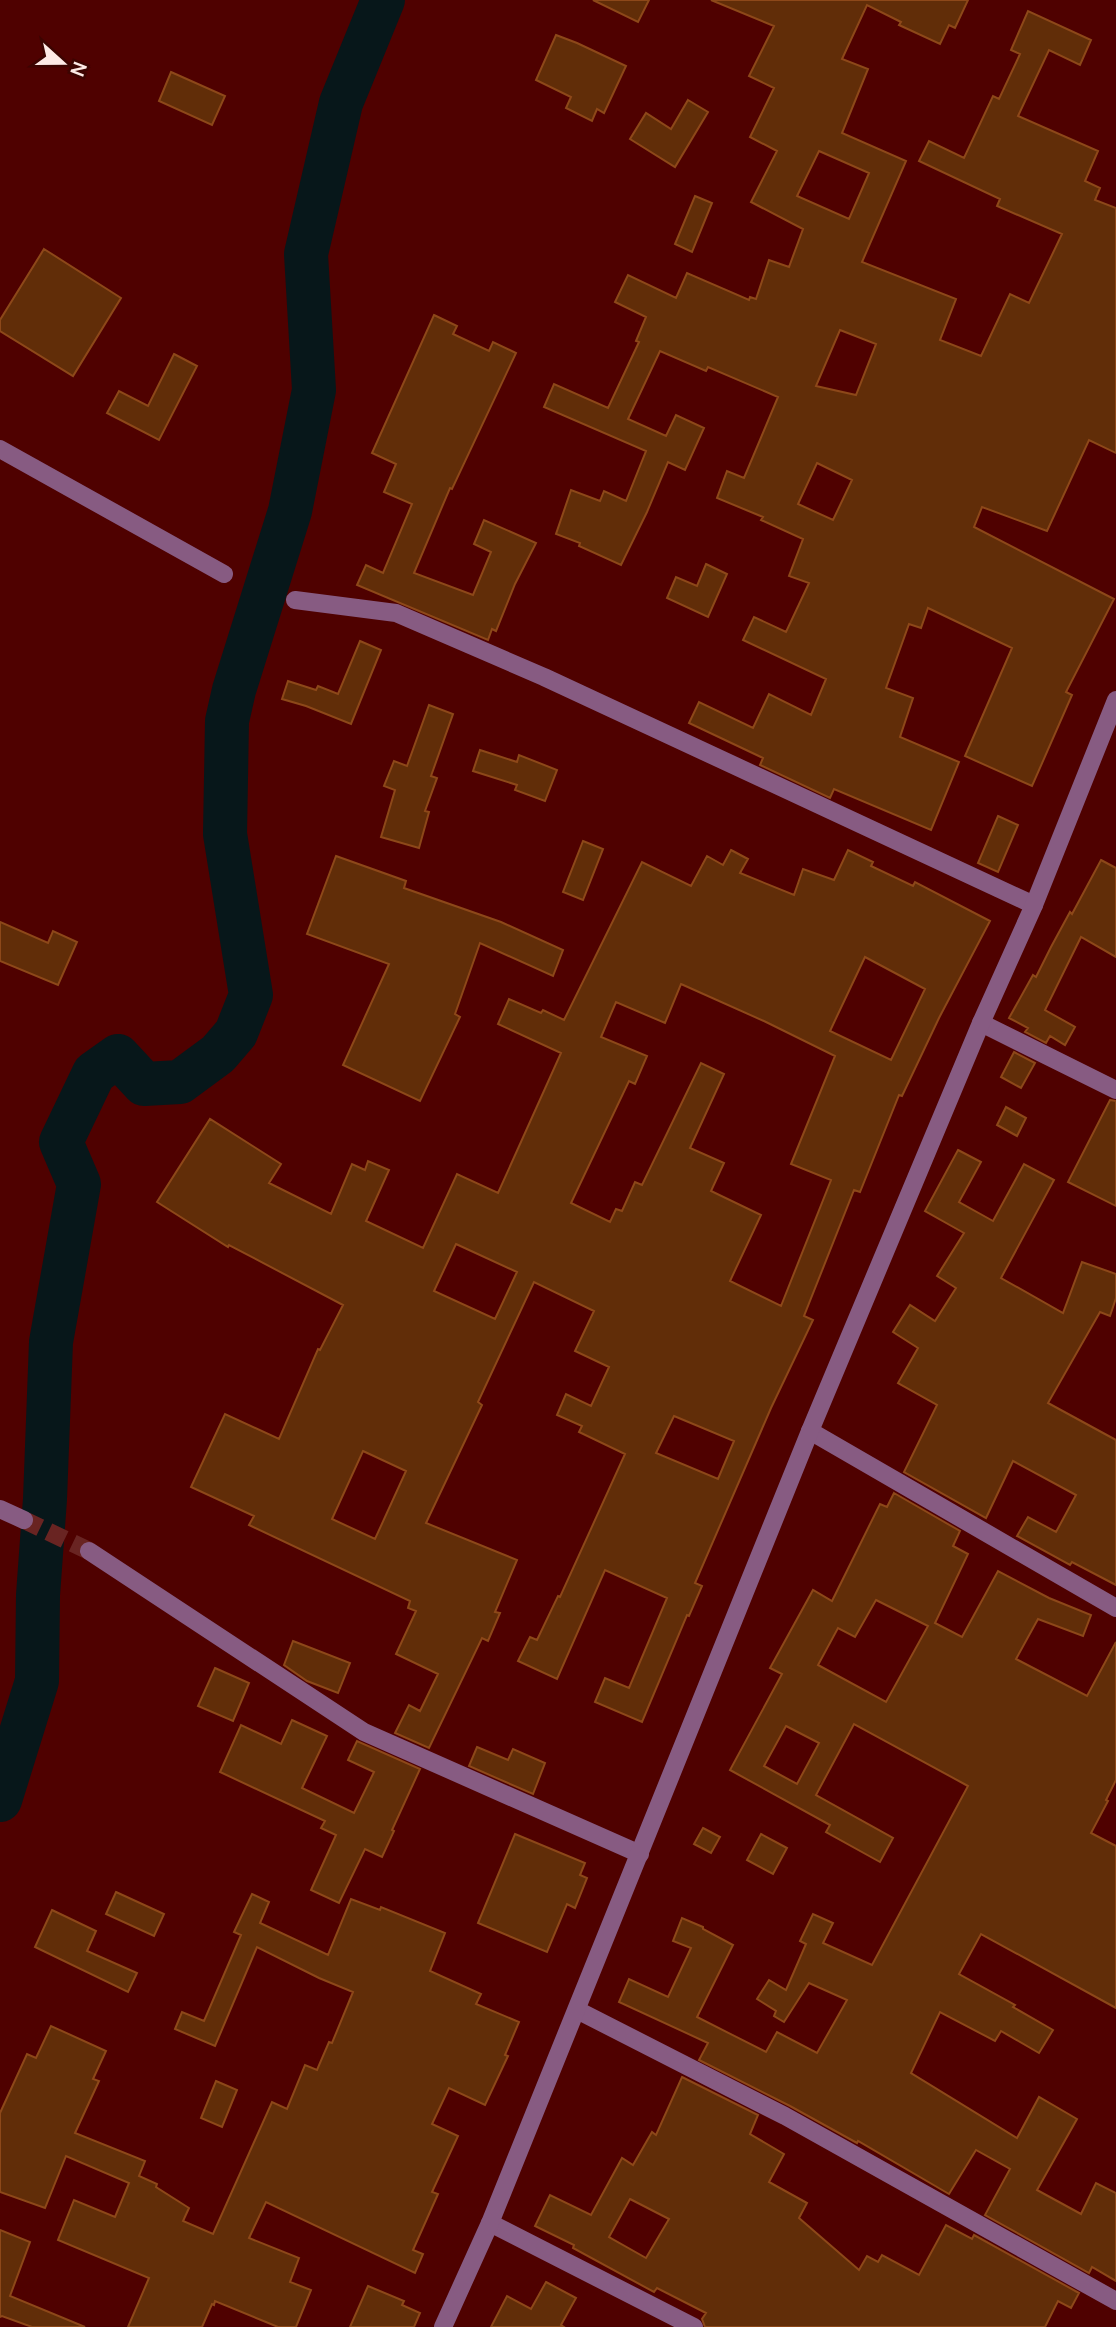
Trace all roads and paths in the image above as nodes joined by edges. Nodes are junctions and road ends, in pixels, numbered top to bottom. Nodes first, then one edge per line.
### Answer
1 (0, 449) edge
2 (224, 574) dead end
3 (295, 600) dead end
4 (1116, 700) edge
5 (1034, 905) junction
6 (981, 1023) junction
7 (1116, 1090) edge
8 (810, 1431) junction
9 (0, 1509) edge
10 (24, 1520) tunnel mouth
11 (89, 1551) tunnel mouth
12 (1116, 1608) edge
13 (640, 1854) junction
14 (577, 2010) junction
15 (490, 2223) junction
16 (1116, 2301) edge
17 (443, 2327) edge
18 (694, 2327) edge

1 - 2 street
3 - 5 street
4 - 5 street
5 - 6 street
6 - 7 street
6 - 8 street
8 - 12 street
8 - 13 street
9 - 10 street
11 - 13 street
13 - 14 street
14 - 15 street
14 - 16 street
15 - 17 street
15 - 18 street

